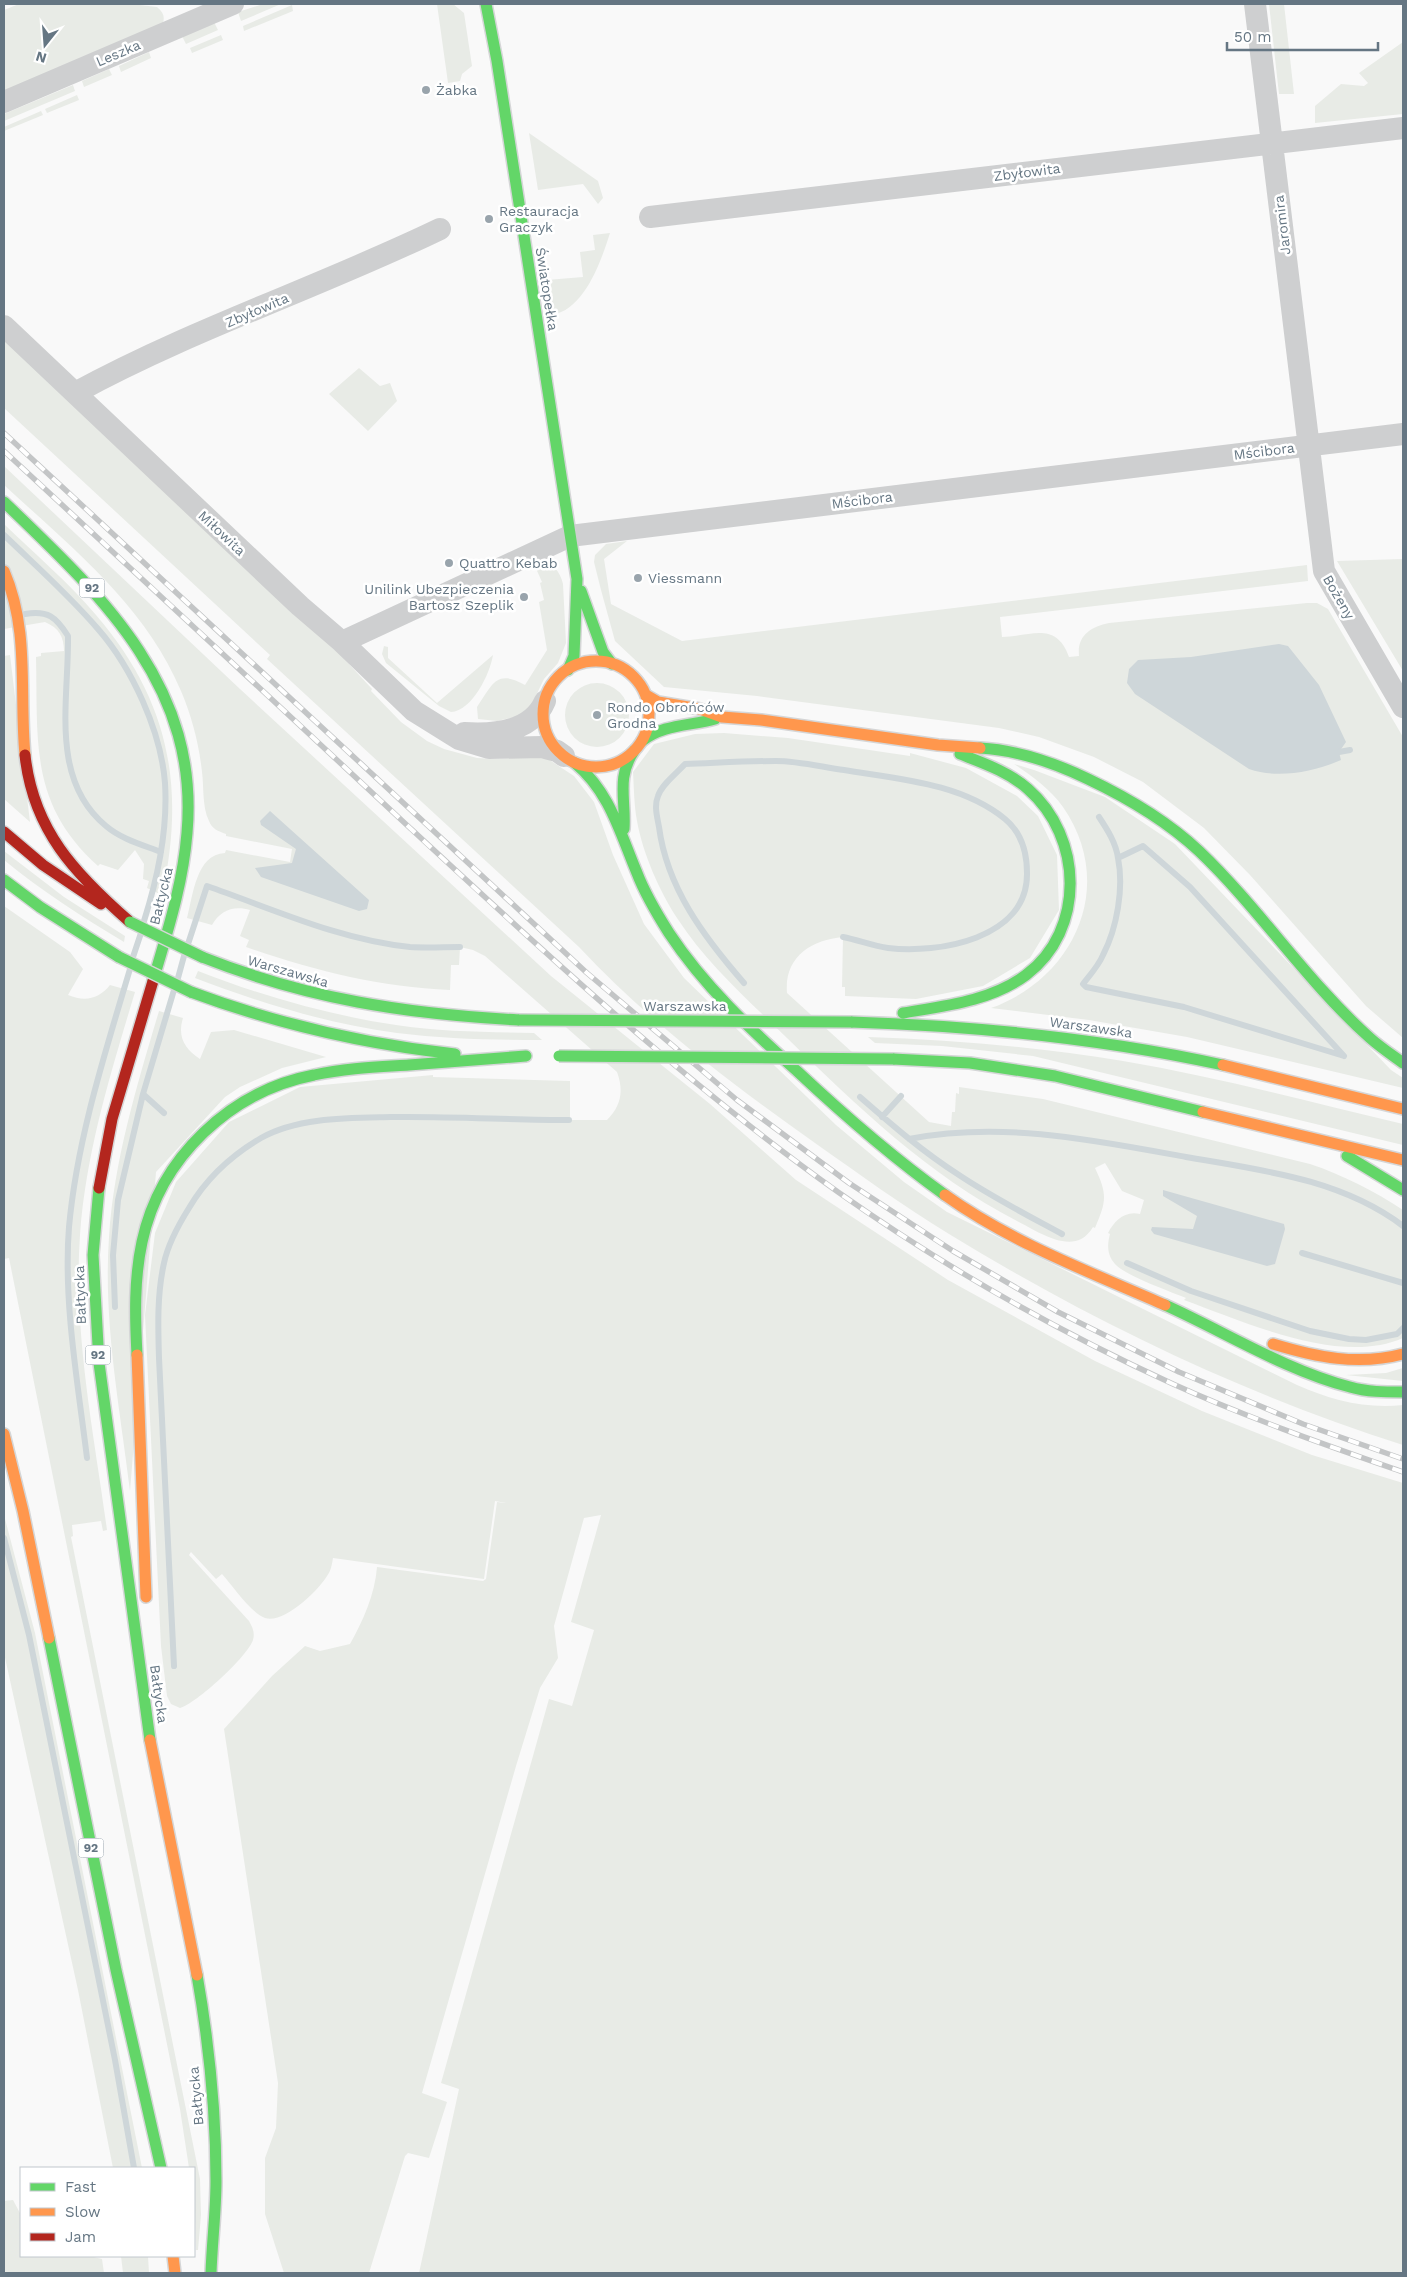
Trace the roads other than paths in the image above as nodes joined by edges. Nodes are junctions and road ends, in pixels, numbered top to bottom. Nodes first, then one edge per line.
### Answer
1 (233, 4) edge
2 (486, 4) edge
3 (1255, 4) edge
4 (4, 102) edge
5 (1403, 128) edge
6 (1272, 143) junction
7 (650, 217) dead end
8 (440, 229) dead end
9 (4, 326) edge
10 (75, 393) junction
11 (1403, 434) edge
12 (1307, 446) junction
13 (4, 502) edge
14 (570, 536) junction
15 (4, 571) edge
16 (576, 579) junction
17 (342, 642) junction
18 (612, 664) junction
19 (568, 670) junction
20 (646, 695) junction
21 (546, 701) junction
22 (1403, 707) edge
23 (722, 717) junction
24 (448, 731) junction
25 (642, 741) junction
26 (938, 745) junction
27 (634, 751) junction
28 (569, 759) junction
29 (4, 832) edge
30 (623, 835) junction
31 (4, 880) edge
32 (130, 922) junction
33 (851, 1022) junction
34 (555, 1056) dead end
35 (1403, 1063) edge
36 (1403, 1109) edge
37 (1300, 1135) junction
38 (1403, 1160) edge
39 (1403, 1190) edge
40 (1211, 1326) junction
41 (1403, 1354) edge
42 (1403, 1392) edge
43 (4, 1434) edge
44 (146, 1606) dead end
45 (147, 1625) dead end
46 (144, 1694) junction
47 (161, 2167) edge
48 (173, 2257) edge
49 (175, 2273) edge
50 (211, 2273) edge

1 - 4 street, Leszka
2 - 14 main road, Światopełka
3 - 6 street, Jaromira
5 - 6 street, Zbyłowita
6 - 7 street, Zbyłowita
6 - 12 street, Jaromira
8 - 10 street, Zbyłowita
9 - 10 street, Miłowita
10 - 17 street, Miłowita
11 - 12 street, Mścibora
12 - 14 street, Mścibora
12 - 22 street, Bożeny
13 - 46 main road, Bałtycka / 92
14 - 16 main road, Światopełka
14 - 17 street, Mścibora
15 - 32 main road
16 - 18 main road, Światopełka
16 - 19 main road, Światopełka
17 - 24 street, Miłowita
18 - 19 main road
18 - 20 main road
19 - 21 main road
20 - 23 main road
20 - 25 main road
21 - 24 street
21 - 28 main road
23 - 25 main road
23 - 26 main road
24 - 28 street, Miłowita
25 - 27 main road
26 - 33 main road
26 - 35 main road
27 - 28 main road
27 - 30 main road
28 - 30 main road
29 - 32 main road, Warszawska
30 - 40 main road
31 - 44 main road, bridge
32 - 33 main road, Warszawska, bridge
33 - 36 main road, Warszawska
34 - 37 main road, bridge
37 - 38 main road
37 - 39 main road
40 - 41 main road
40 - 42 main road
43 - 47 main road, 92
45 - 46 main road
46 - 50 main road, Bałtycka / 92
48 - 49 main road

